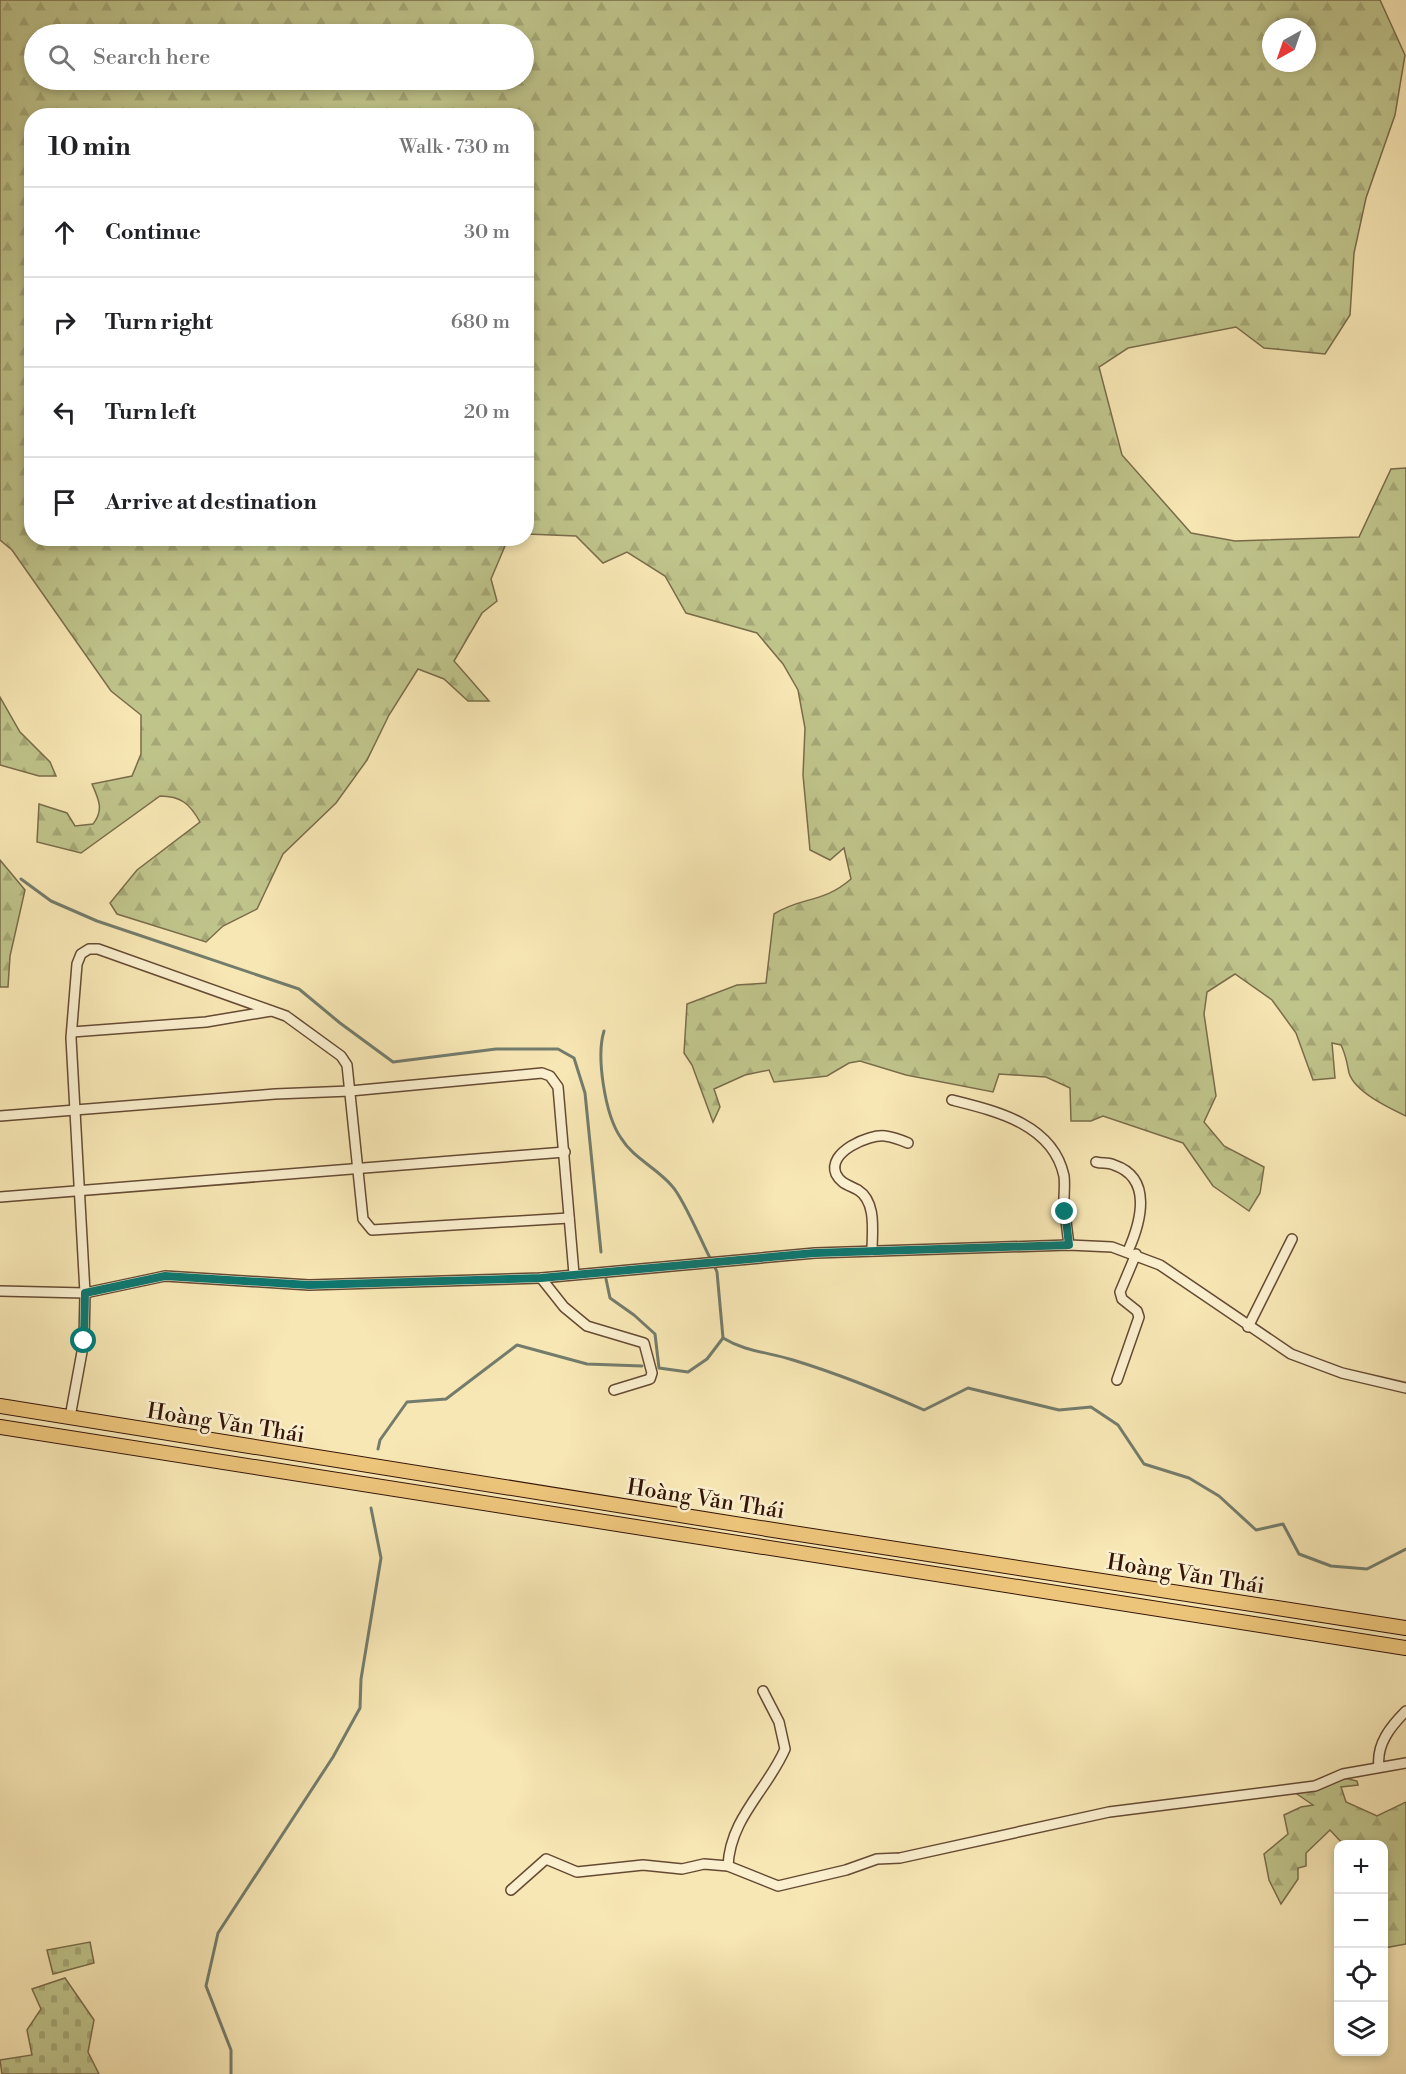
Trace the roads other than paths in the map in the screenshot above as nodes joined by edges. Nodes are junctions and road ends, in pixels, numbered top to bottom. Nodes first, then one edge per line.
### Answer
1 (271, 1011) junction
2 (72, 1032) junction
3 (350, 1091) junction
4 (952, 1100) dead end
5 (77, 1111) junction
6 (0, 1116) edge
7 (908, 1143) dead end
8 (565, 1152) junction
9 (1096, 1162) dead end
10 (358, 1170) junction
11 (81, 1192) junction
12 (0, 1197) edge
13 (569, 1218) junction
14 (1292, 1239) dead end
15 (1069, 1245) junction
16 (872, 1251) junction
17 (1132, 1253) junction
18 (573, 1274) junction
19 (541, 1278) junction
20 (0, 1291) edge
21 (85, 1293) junction
22 (1248, 1327) junction
23 (1117, 1380) dead end
24 (1406, 1388) edge
25 (614, 1390) dead end
26 (0, 1406) edge
27 (70, 1417) junction
28 (0, 1427) edge
29 (67, 1437) junction
30 (1406, 1628) edge
31 (1406, 1648) edge
32 (763, 1691) dead end
33 (1406, 1711) edge
34 (1406, 1763) edge
35 (1379, 1767) junction
36 (728, 1866) junction
37 (511, 1890) dead end

1 - 2 street
1 - 2 street
1 - 3 street
2 - 5 street
3 - 5 street
3 - 8 street
3 - 10 street
4 - 15 street
5 - 6 street
5 - 11 street
7 - 16 street
8 - 10 street
8 - 13 street
9 - 17 street
10 - 11 street
10 - 13 street
11 - 12 street
11 - 21 street
13 - 18 street
14 - 22 street
15 - 16 street
15 - 17 street
16 - 18 street
17 - 22 street
17 - 23 street
18 - 19 street
19 - 21 street
19 - 25 street
20 - 21 street
21 - 27 street
22 - 24 street
26 - 27 main road, Hoàng Văn Thái
27 - 29 main road
27 - 30 main road, Hoàng Văn Thái
28 - 29 main road, Hoàng Văn Thái
29 - 31 main road, Hoàng Văn Thái
32 - 36 street
33 - 35 street
34 - 35 street
35 - 36 street
36 - 37 street

